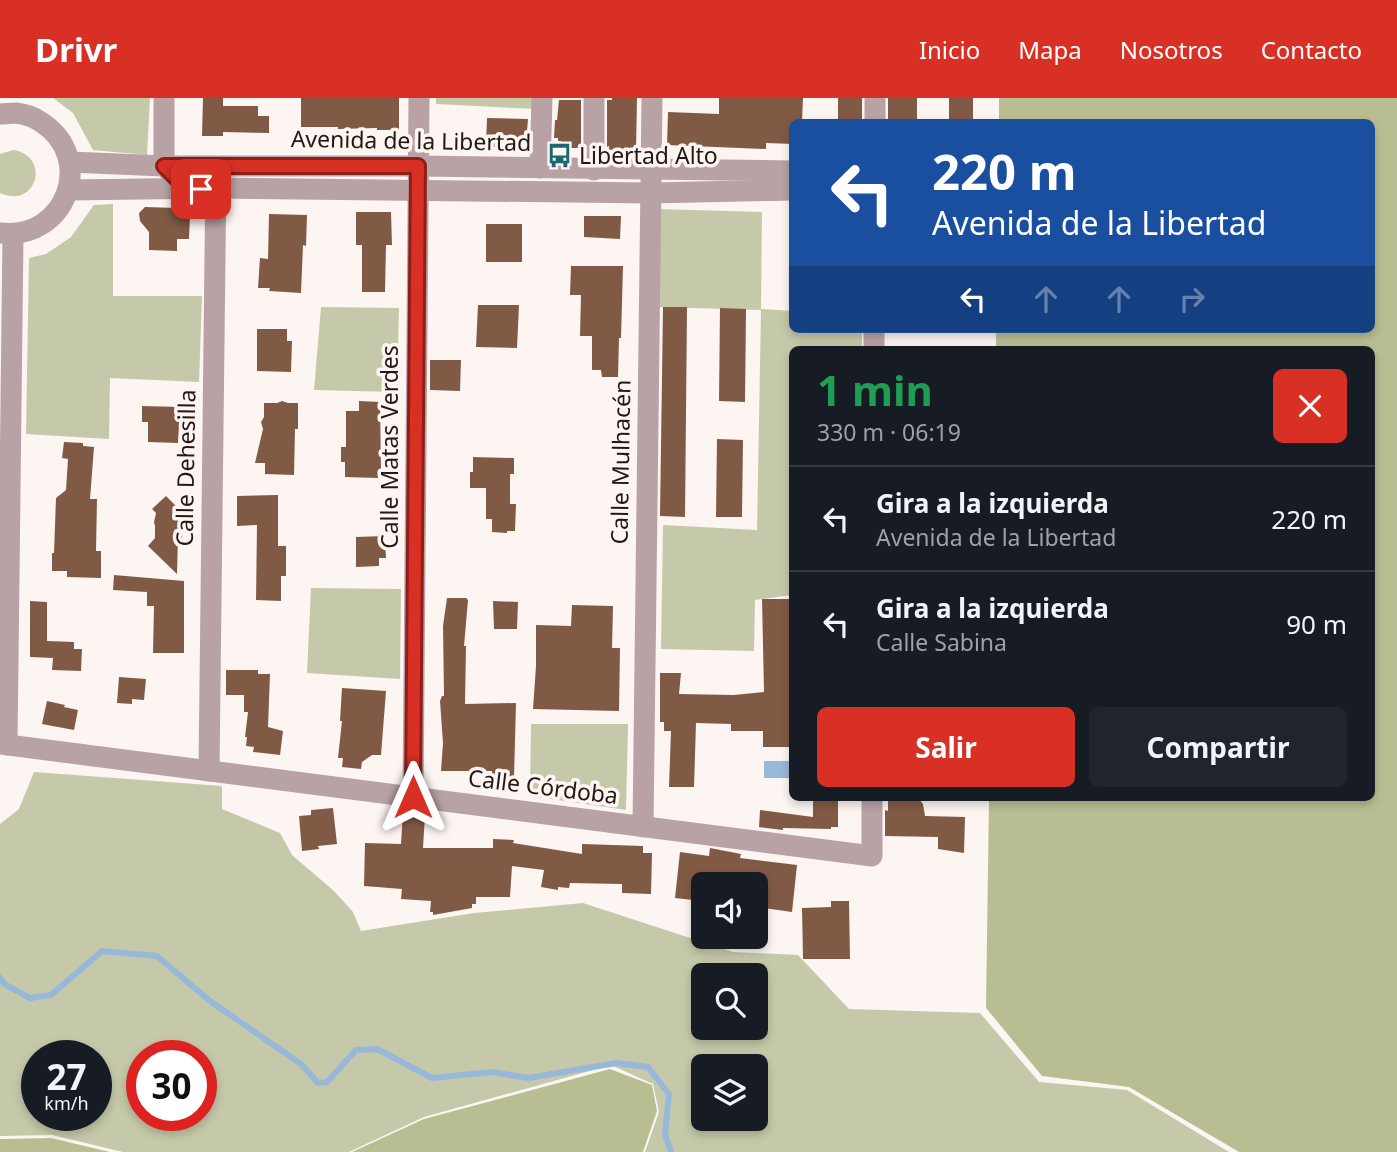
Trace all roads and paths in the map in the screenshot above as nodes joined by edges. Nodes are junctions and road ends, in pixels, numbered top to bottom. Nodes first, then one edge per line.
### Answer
1 (164, 98) edge
2 (419, 98) edge
3 (542, 98) edge
4 (594, 98) edge
5 (652, 98) edge
6 (875, 98) edge
7 (0, 114) edge
8 (875, 119) edge
9 (70, 162) junction
10 (164, 166) junction
11 (216, 166) junction
12 (418, 166) junction
13 (540, 168) junction
14 (651, 169) junction
15 (594, 170) junction
16 (789, 171) edge
17 (216, 188) junction
18 (187, 189) junction
19 (69, 190) junction
20 (789, 190) edge
21 (418, 192) junction
22 (651, 194) junction
23 (6, 234) edge
24 (5, 484) edge
25 (3, 744) edge
26 (209, 771) junction
27 (413, 797) junction
28 (872, 801) edge
29 (643, 827) junction

1 - 10 street
2 - 12 street, Calle Matas Verdes
3 - 13 street
4 - 15 street
5 - 14 street, Calle Mulhacén
6 - 8 street
7 - 9 street
9 - 10 street, Avenida de la Libertad
9 - 19 street
10 - 11 street, Avenida de la Libertad
10 - 18 street
11 - 12 street, Avenida de la Libertad
11 - 17 street, Calle Dehesilla
12 - 13 street, Avenida de la Libertad
12 - 21 street, Calle Matas Verdes
13 - 15 street, Avenida de la Libertad
14 - 15 street, Avenida de la Libertad
14 - 16 street, Avenida de la Libertad
14 - 22 street, Calle Mulhacén
17 - 18 street
17 - 21 street
17 - 26 street, Calle Dehesilla
18 - 19 street
19 - 23 street
20 - 22 street
21 - 22 street
21 - 27 street, Calle Matas Verdes
22 - 29 street, Calle Mulhacén
23 - 24 street
24 - 25 street
25 - 26 street, Calle Córdoba
26 - 27 street, Calle Córdoba
27 - 29 street, Calle Córdoba
28 - 29 street, Calle Córdoba

